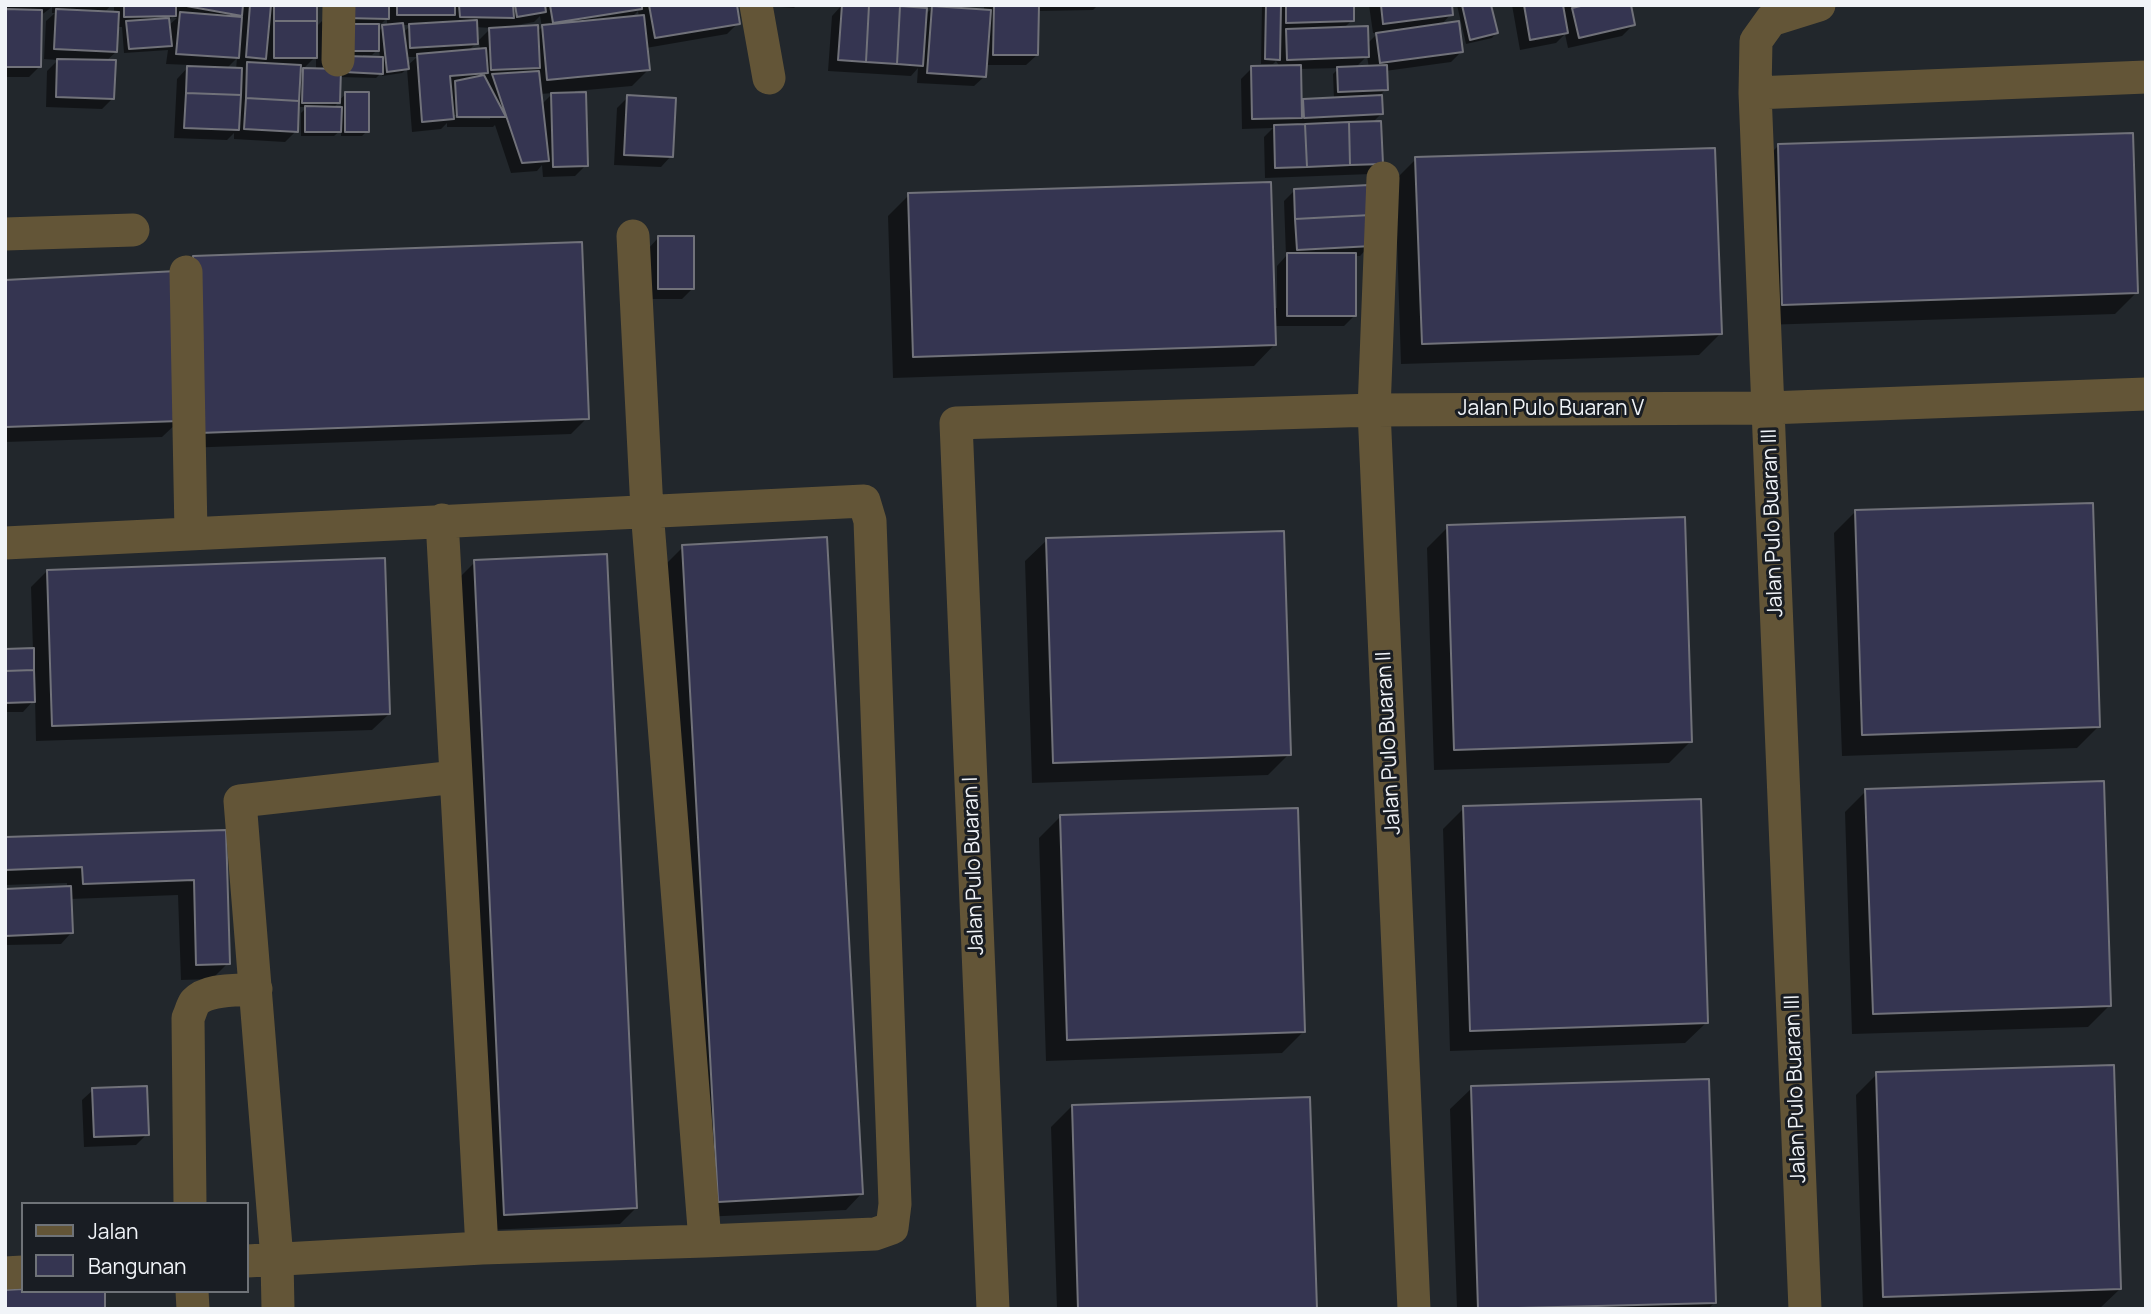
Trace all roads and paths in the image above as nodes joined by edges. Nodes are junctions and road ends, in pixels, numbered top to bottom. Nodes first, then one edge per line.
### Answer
1 (338, 5) edge
2 (756, 5) edge
3 (1819, 5) edge
4 (338, 60) dead end
5 (2146, 77) edge
6 (769, 78) dead end
7 (1755, 93) junction
8 (1383, 178) dead end
9 (133, 230) dead end
10 (5, 234) edge
11 (633, 236) dead end
12 (186, 272) dead end
13 (2146, 394) edge
14 (1768, 408) junction
15 (1374, 410) junction
16 (956, 423) joint
17 (647, 510) junction
18 (442, 520) junction
19 (191, 533) junction
20 (5, 543) edge
21 (456, 777) junction
22 (256, 989) junction
23 (190, 1202) edge
24 (705, 1241) junction
25 (482, 1248) junction
26 (262, 1260) edge
27 (278, 1309) edge
28 (993, 1309) edge
29 (1414, 1309) edge
30 (1805, 1309) edge

1 - 4 street
2 - 6 street
3 - 7 street, Jalan Pulo Buaran III
5 - 7 street
7 - 14 street, Jalan Pulo Buaran III
8 - 15 street, Jalan Pulo Buaran II
9 - 10 street
11 - 17 street
12 - 19 street
13 - 14 street, Jalan Pulo Buaran V
14 - 15 street, Jalan Pulo Buaran V
14 - 30 street, Jalan Pulo Buaran III
15 - 16 street, Jalan Pulo Buaran V
15 - 29 street, Jalan Pulo Buaran II
16 - 28 street, Jalan Pulo Buaran I
17 - 18 street
17 - 24 street
17 - 24 street
18 - 19 street
18 - 21 street
19 - 20 street
21 - 22 street
21 - 25 street
22 - 23 street
22 - 26 street
24 - 25 street
25 - 26 street
26 - 27 street

